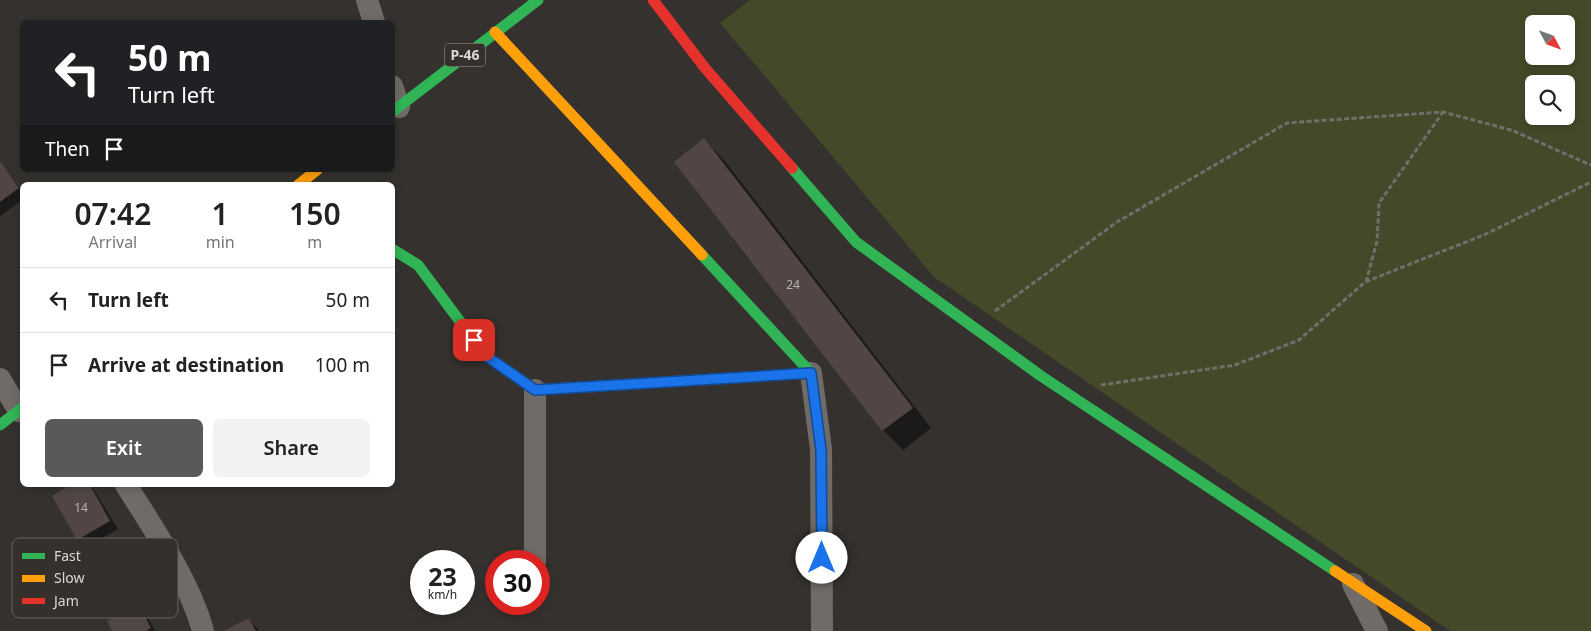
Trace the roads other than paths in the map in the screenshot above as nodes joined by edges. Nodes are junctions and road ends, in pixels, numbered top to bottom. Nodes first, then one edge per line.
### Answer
1 (538, 0) edge
2 (653, 0) edge
3 (495, 32) junction
4 (396, 109) edge
5 (314, 172) edge
6 (302, 182) edge
7 (395, 251) edge
8 (811, 373) junction
9 (0, 379) edge
10 (535, 390) junction
11 (20, 408) edge
12 (20, 410) edge
13 (0, 425) edge
14 (127, 487) edge
15 (158, 538) edge
16 (535, 550) edge
17 (178, 575) edge
18 (1353, 584) junction
19 (203, 631) edge
20 (822, 631) edge
21 (1377, 631) edge
22 (1426, 631) edge

1 - 3 street, Р-46
2 - 18 street
3 - 4 street, Р-46
3 - 8 street
5 - 6 street
7 - 10 street
8 - 10 street
8 - 20 street
9 - 11 street
10 - 16 street
12 - 13 street
14 - 15 street
17 - 19 street
18 - 21 street
18 - 22 street

